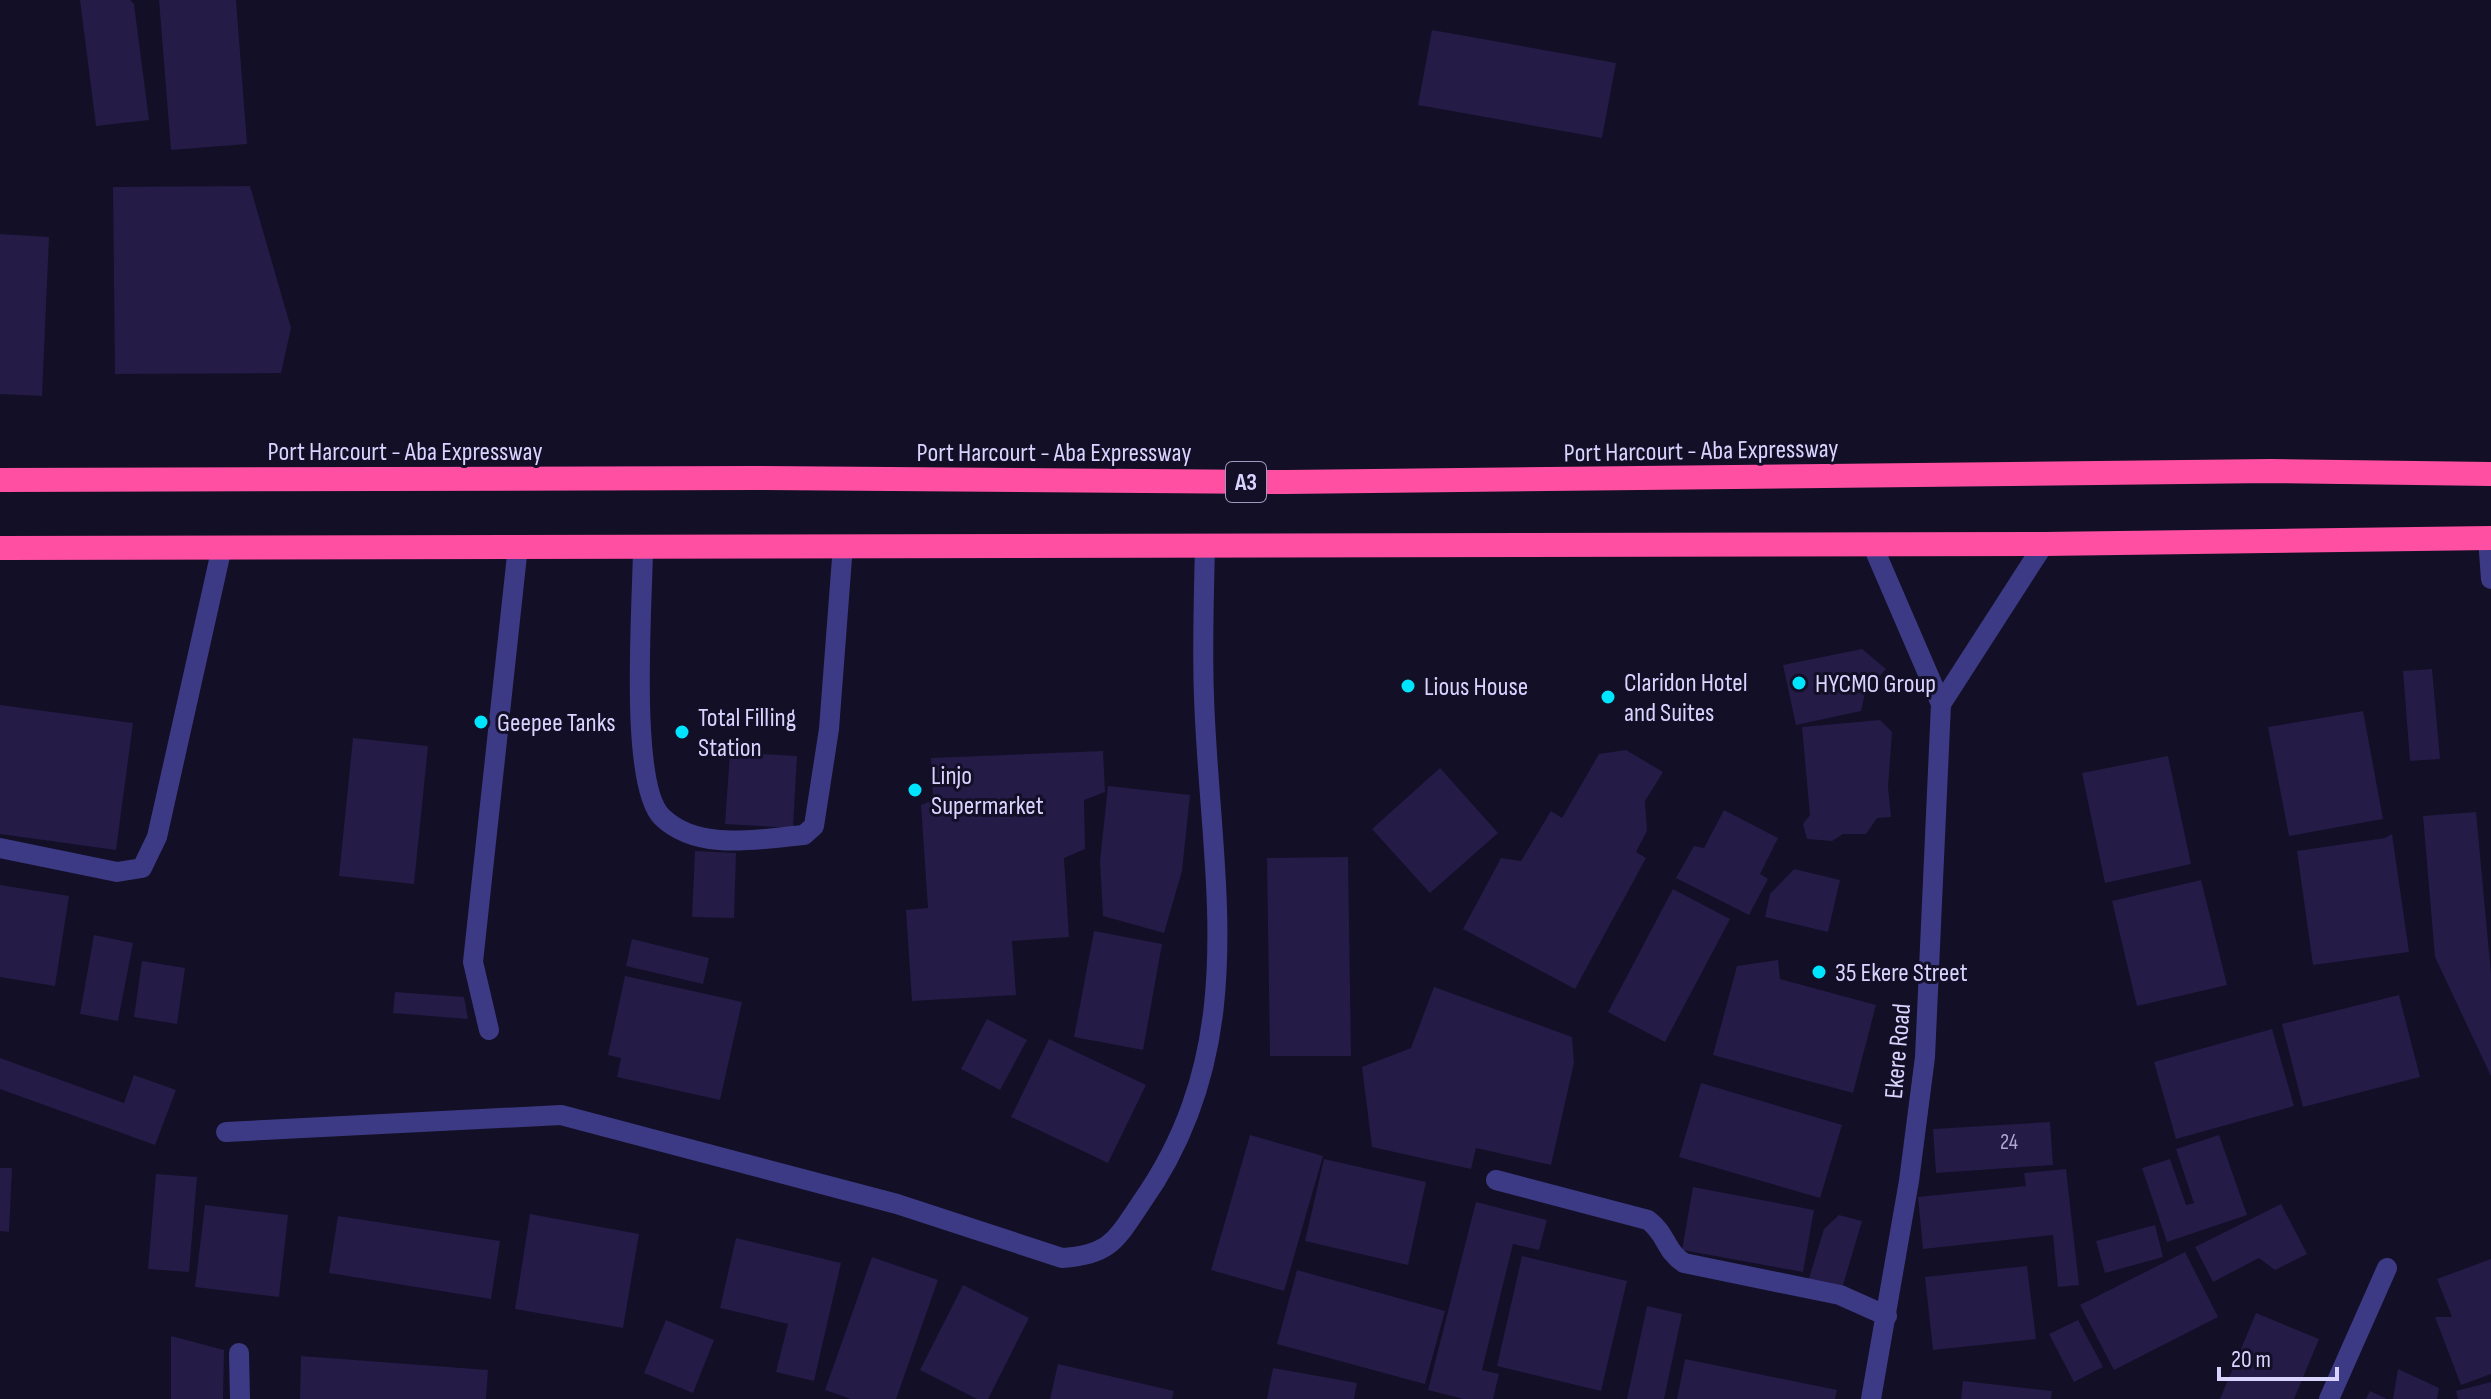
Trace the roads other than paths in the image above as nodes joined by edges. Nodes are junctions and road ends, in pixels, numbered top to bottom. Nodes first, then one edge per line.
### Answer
1 (2491, 474) edge
2 (0, 480) edge
3 (2489, 538) edge
4 (1205, 544) junction
5 (1872, 544) junction
6 (2044, 544) junction
7 (843, 545) junction
8 (518, 546) junction
9 (643, 546) junction
10 (222, 547) junction
11 (0, 548) edge
12 (2491, 579) edge
13 (1941, 704) junction
14 (0, 848) edge
15 (489, 1030) dead end
16 (226, 1132) dead end
17 (1496, 1180) dead end
18 (2387, 1268) dead end
19 (1887, 1316) junction
20 (239, 1353) dead end
21 (240, 1399) edge
22 (1871, 1399) edge
23 (2329, 1399) edge

1 - 2 highway, Port Harcourt - Aba Expressway / A3
3 - 6 highway
3 - 12 street
4 - 5 highway
4 - 7 highway
4 - 16 street
5 - 6 highway
5 - 13 street, Ekere Road
6 - 13 street
7 - 9 highway
7 - 9 street
8 - 9 highway
8 - 10 highway
8 - 15 street
10 - 11 highway
10 - 14 street
13 - 19 street, Ekere Road
17 - 19 street
18 - 23 street
19 - 22 street, Ekere Road
20 - 21 street

